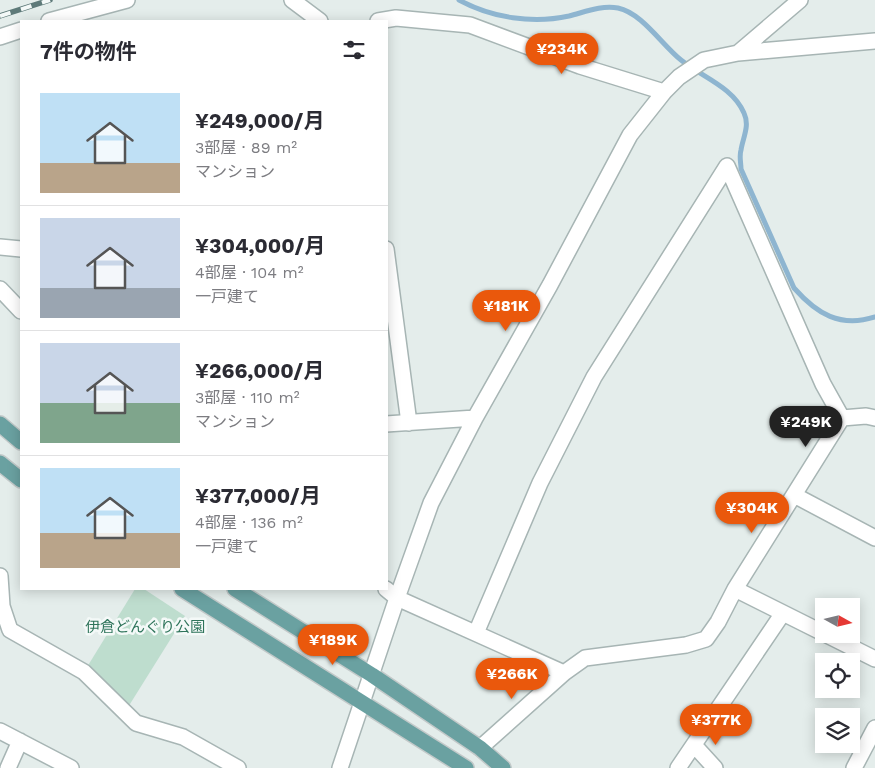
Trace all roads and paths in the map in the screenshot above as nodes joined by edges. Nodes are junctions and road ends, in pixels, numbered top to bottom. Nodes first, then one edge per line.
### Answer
1 (127, 0) edge
2 (292, 0) edge
3 (800, 0) edge
4 (53, 20) edge
5 (318, 20) edge
6 (384, 20) edge
7 (20, 30) edge
8 (0, 37) edge
9 (875, 41) edge
10 (738, 54) junction
11 (664, 92) junction
12 (0, 247) edge
13 (20, 249) edge
14 (388, 264) edge
15 (0, 289) edge
16 (20, 310) edge
17 (474, 418) junction
18 (842, 418) junction
19 (875, 418) edge
20 (409, 423) junction
21 (0, 424) edge
22 (388, 424) edge
23 (20, 441) edge
24 (0, 463) edge
25 (20, 479) edge
26 (794, 494) junction
27 (875, 538) edge
28 (0, 576) edge
29 (735, 589) junction
30 (184, 590) edge
31 (237, 590) edge
32 (391, 593) edge
33 (783, 614) junction
34 (476, 633) junction
35 (875, 659) edge
36 (564, 674) junction
37 (372, 676) junction
38 (362, 702) junction
39 (875, 728) edge
40 (0, 731) edge
41 (20, 742) junction
42 (694, 745) junction
43 (480, 748) junction
44 (8, 768) edge
45 (71, 768) edge
46 (238, 768) edge
47 (340, 768) edge
48 (466, 768) edge
49 (503, 768) edge
50 (678, 768) edge
51 (715, 768) edge
52 (854, 768) edge

1 - 4 street
2 - 5 street
3 - 10 street
6 - 11 street
7 - 8 street
9 - 10 street
10 - 11 street
11 - 17 street
12 - 13 street
14 - 20 street
15 - 16 street
17 - 20 street
17 - 32 street
18 - 19 street
18 - 26 street
18 - 34 street
20 - 22 street
21 - 23 main road
24 - 25 main road
26 - 27 street
26 - 29 street
28 - 46 street
29 - 33 street
29 - 36 street
30 - 38 main road
31 - 37 main road
32 - 34 street
32 - 37 street
33 - 35 street
33 - 42 street
34 - 36 street
36 - 43 street
37 - 38 street
37 - 43 main road
38 - 47 street
38 - 48 main road
39 - 52 street
40 - 41 street
41 - 44 street
41 - 45 street
42 - 50 street
42 - 51 street
43 - 49 main road

